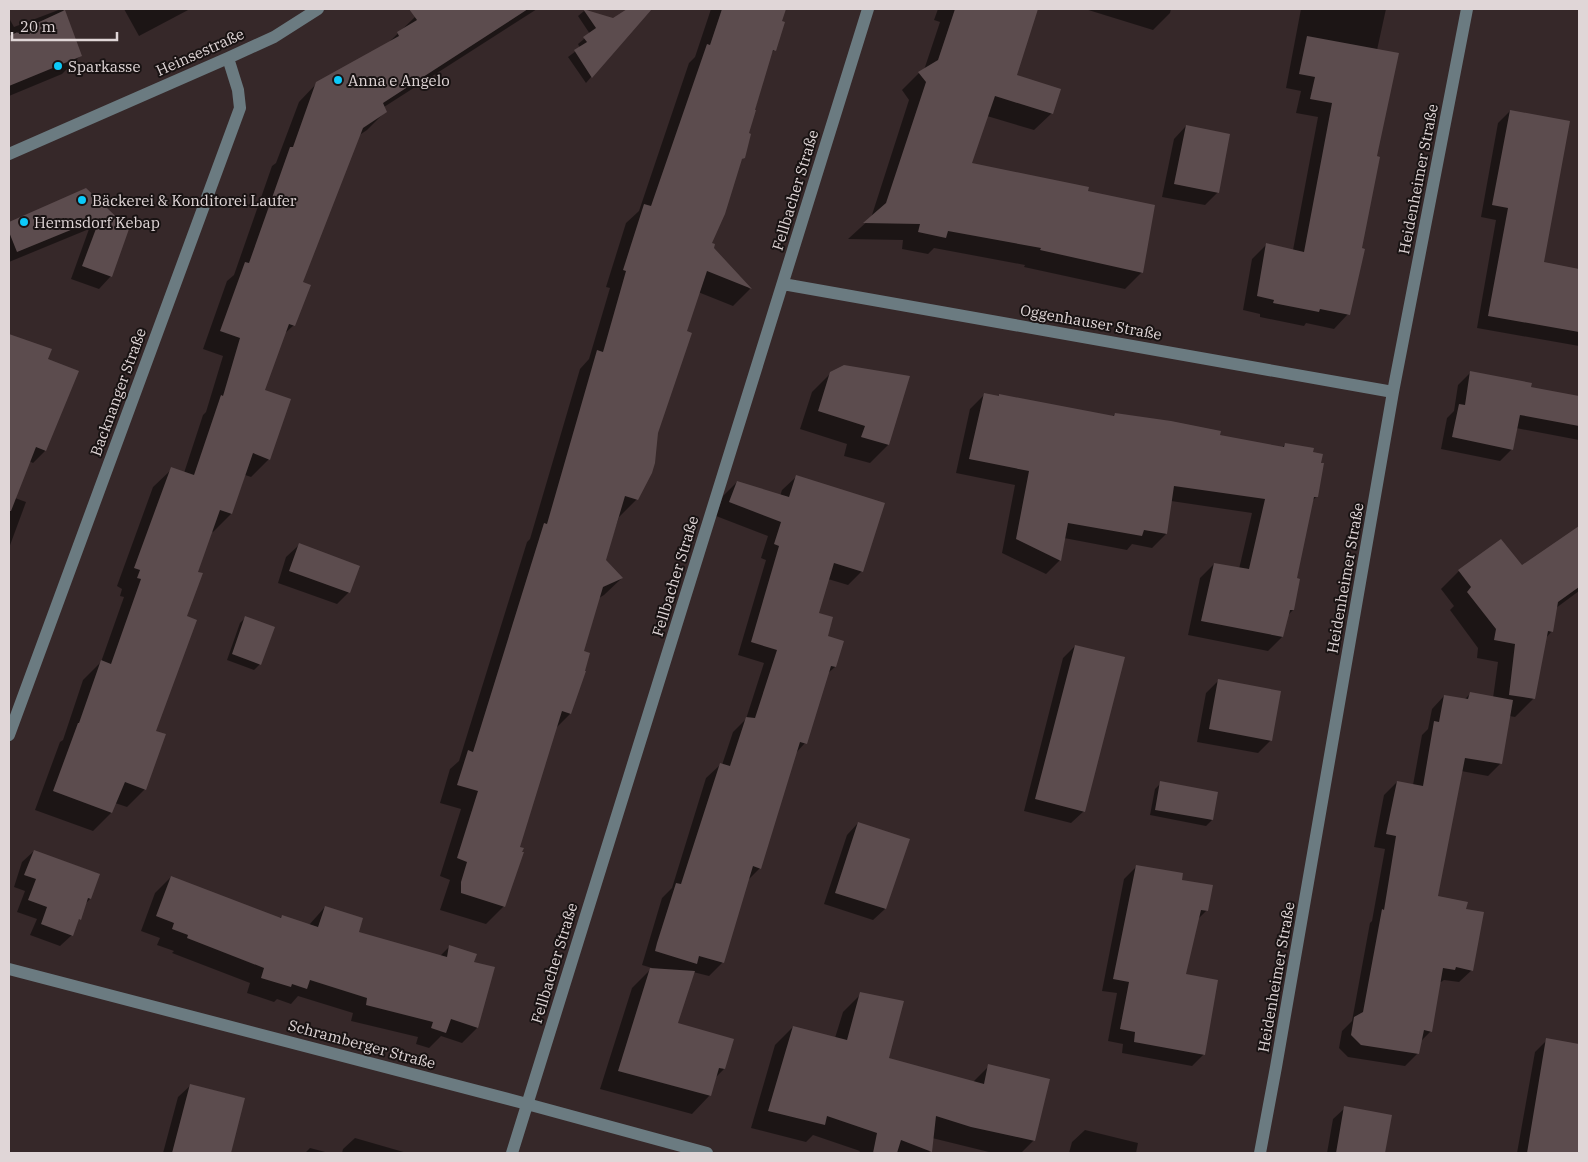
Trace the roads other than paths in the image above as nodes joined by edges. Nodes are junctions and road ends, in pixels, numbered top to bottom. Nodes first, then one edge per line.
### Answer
1 (318, 9) edge
2 (868, 9) edge
3 (1467, 9) edge
4 (228, 58) junction
5 (9, 154) edge
6 (782, 284) junction
7 (1393, 392) junction
8 (9, 735) edge
9 (9, 970) edge
10 (527, 1104) junction
11 (512, 1153) edge
12 (707, 1153) edge
13 (1260, 1153) edge

1 - 4 street, Heinsestraße
2 - 6 street, Fellbacher Straße
3 - 7 street, Heidenheimer Straße
4 - 5 street, Heinsestraße
4 - 8 street, Backnanger Straße
6 - 7 street, Oggenhauser Straße
6 - 10 street, Fellbacher Straße
7 - 13 street, Heidenheimer Straße
9 - 10 street, Schramberger Straße
10 - 11 street, Fellbacher Straße
10 - 12 street, Schramberger Straße

